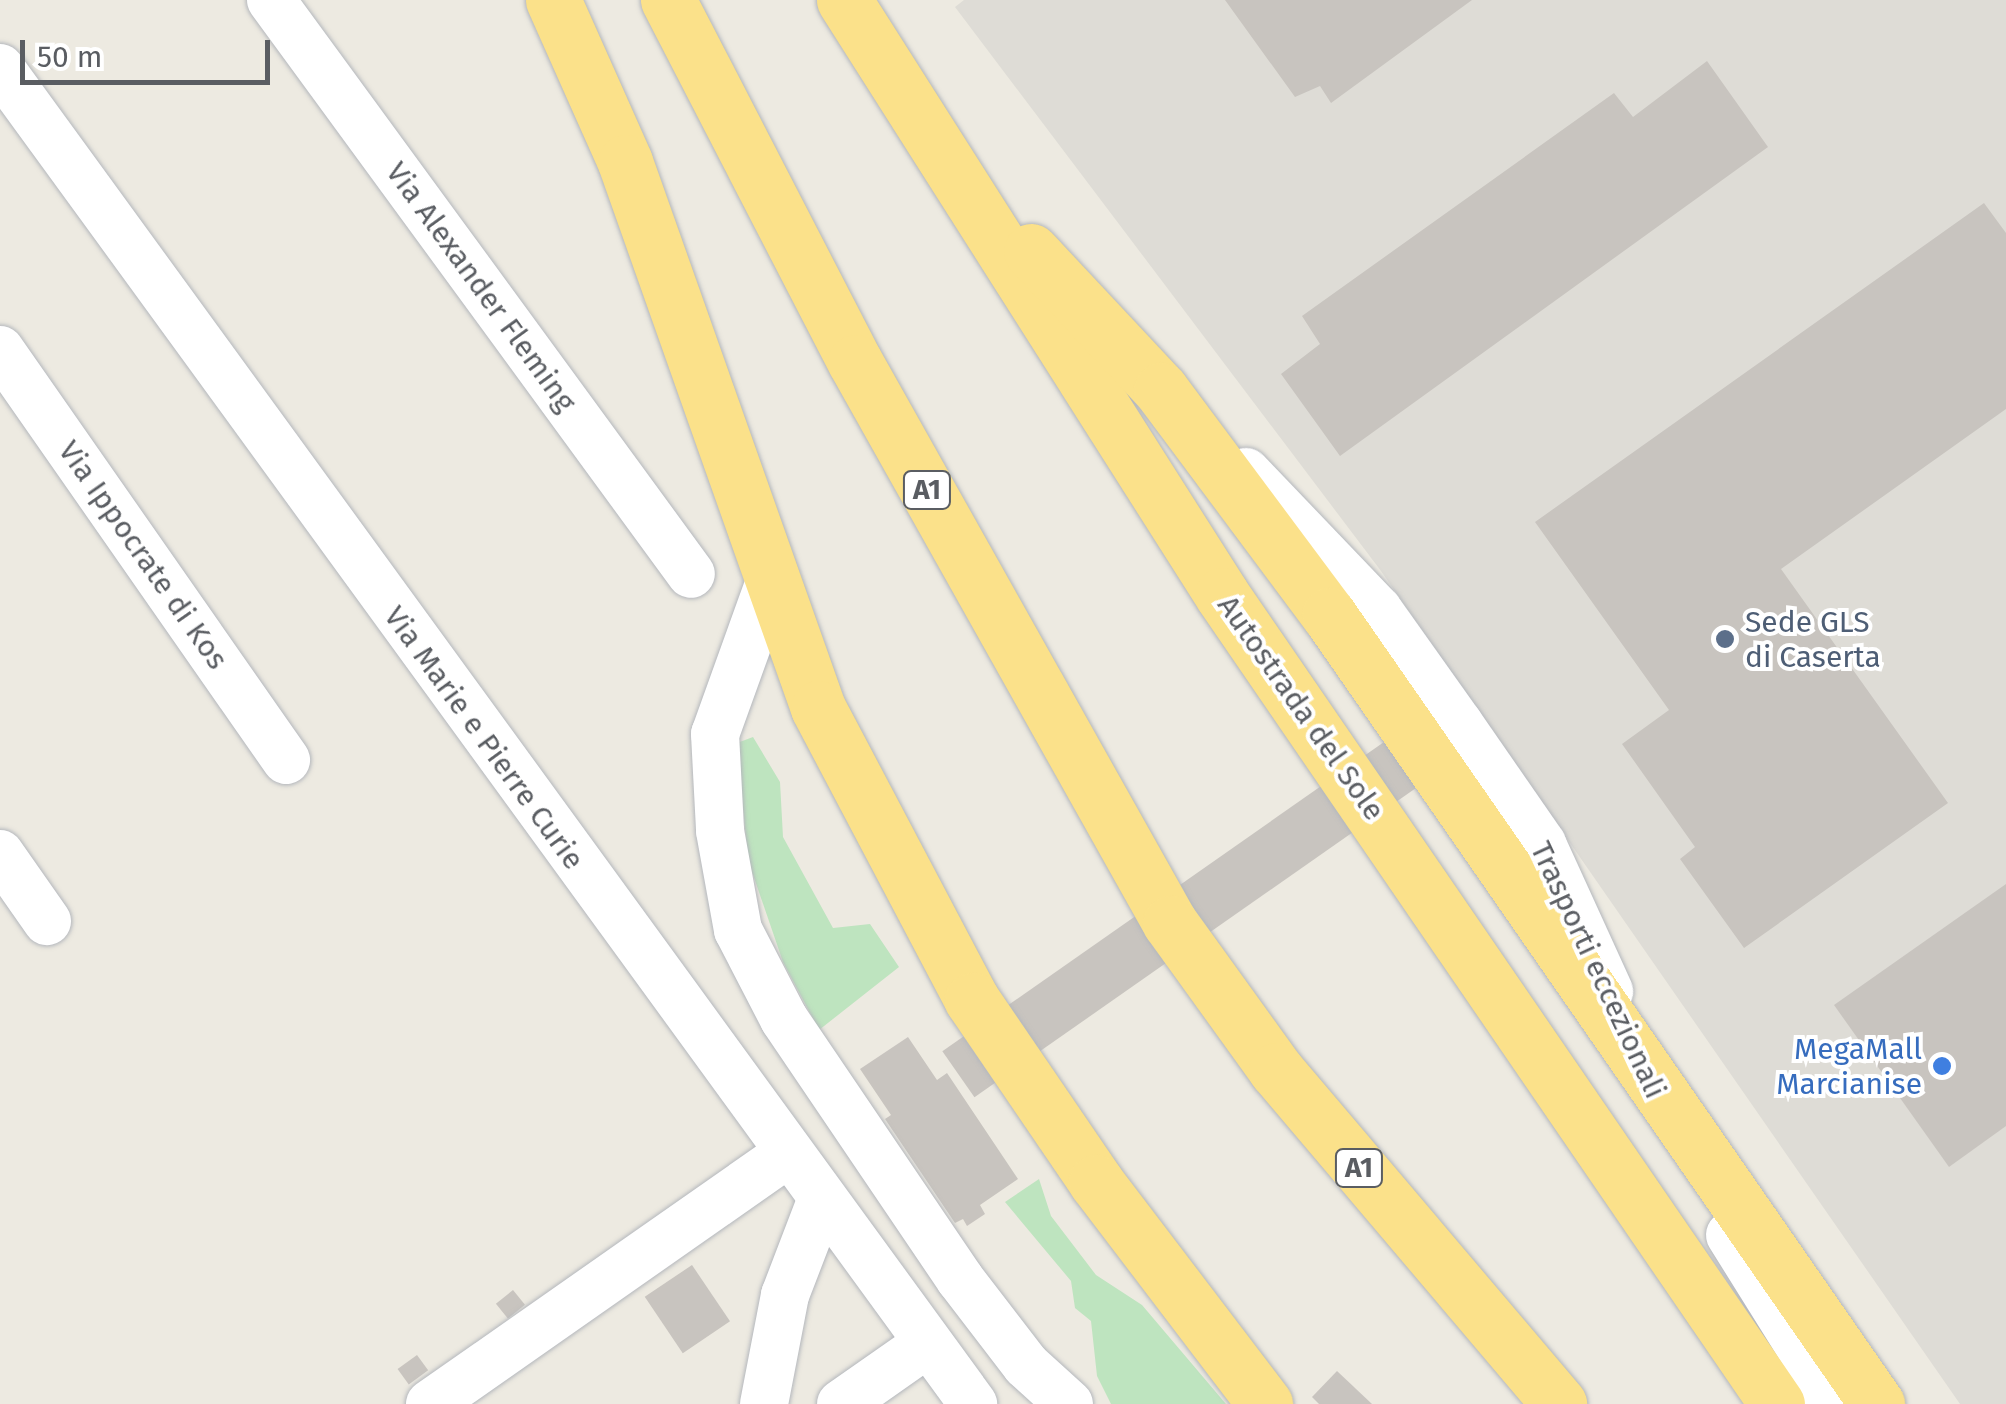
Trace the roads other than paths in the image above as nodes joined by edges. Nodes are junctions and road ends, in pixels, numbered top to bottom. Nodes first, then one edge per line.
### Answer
1 (270, 0) edge
2 (553, 0) edge
3 (668, 0) edge
4 (844, 0) edge
5 (0, 68) edge
6 (948, 160) junction
7 (0, 350) edge
8 (690, 574) dead end
9 (772, 576) junction
10 (286, 760) dead end
11 (0, 854) edge
12 (47, 921) dead end
13 (1636, 1053) junction
14 (786, 1155) junction
15 (821, 1201) junction
16 (928, 1342) junction
17 (430, 1404) edge
18 (764, 1404) edge
19 (841, 1404) edge
20 (973, 1404) edge
21 (1069, 1404) edge
22 (1265, 1404) edge
23 (1559, 1404) edge
24 (1776, 1404) edge
25 (1828, 1404) edge
26 (1877, 1404) edge

1 - 8 street, Via Alexander Fleming
2 - 9 highway
3 - 23 highway, A1
4 - 6 highway, Autostrada del Sole
5 - 14 street, Via Marie e Pierre Curie
6 - 13 highway
6 - 24 highway, Autostrada del Sole
7 - 10 street, Via Ippocrate di Kos
9 - 21 street
9 - 22 highway
11 - 12 street
13 - 25 street, Trasporti eccezionali
13 - 26 highway
14 - 15 street, Via Marie e Pierre Curie
14 - 17 street
15 - 16 street, Via Marie e Pierre Curie
15 - 18 street
16 - 19 street
16 - 20 street, Via Marie e Pierre Curie

